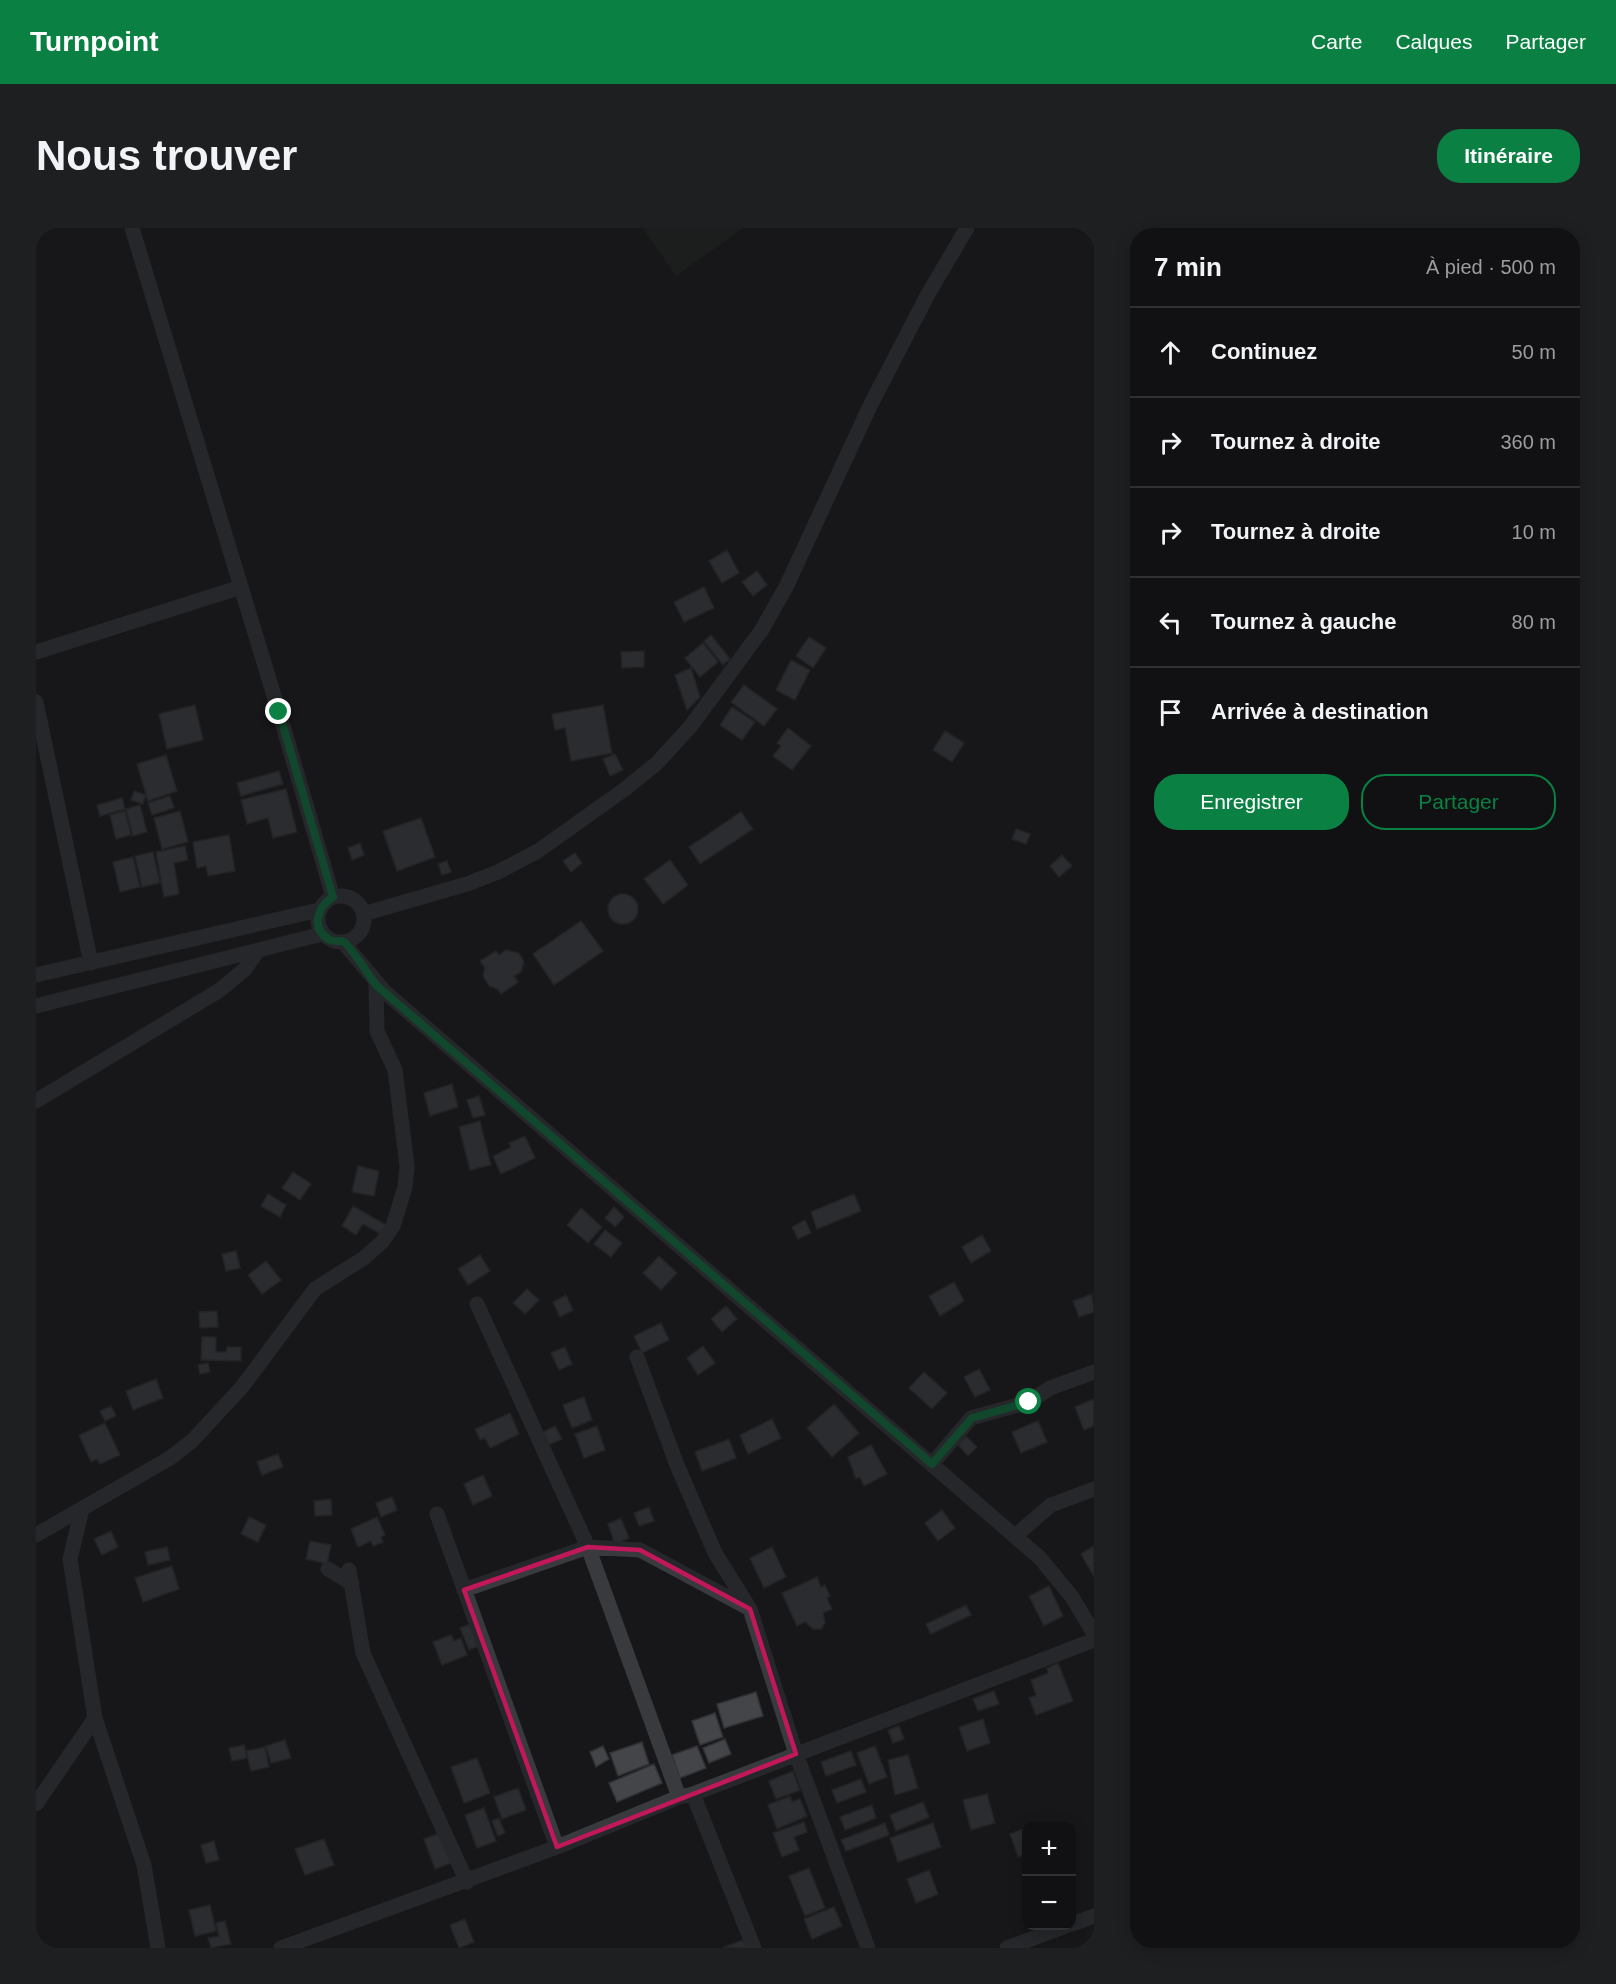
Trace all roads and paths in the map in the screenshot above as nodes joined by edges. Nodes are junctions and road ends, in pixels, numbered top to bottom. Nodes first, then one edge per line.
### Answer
1 (132, 228) edge
2 (967, 228) edge
3 (241, 588) junction
4 (36, 652) edge
5 (36, 702) edge
6 (333, 897) junction
7 (319, 910) junction
8 (363, 914) junction
9 (322, 934) junction
10 (343, 942) junction
11 (257, 952) junction
12 (91, 963) junction
13 (36, 975) edge
14 (376, 985) junction
15 (36, 1006) edge
16 (36, 1101) edge
17 (477, 1304) dead end
18 (638, 1357) dead end
19 (1094, 1372) edge
20 (932, 1464) junction
21 (1094, 1489) edge
22 (82, 1509) junction
23 (437, 1515) dead end
24 (36, 1535) edge
25 (1015, 1536) junction
26 (588, 1547) junction
27 (328, 1569) dead end
28 (464, 1590) junction
29 (750, 1609) junction
30 (1094, 1634) edge
31 (1094, 1640) edge
32 (95, 1718) junction
33 (796, 1754) junction
34 (686, 1795) junction
35 (36, 1804) edge
36 (557, 1847) junction
37 (466, 1882) junction
38 (1094, 1916) edge
39 (1076, 1922) edge
40 (1053, 1930) edge
41 (158, 1948) edge
42 (281, 1948) edge
43 (754, 1948) edge
44 (868, 1948) edge
45 (1007, 1948) edge

1 - 3 street
2 - 8 street
3 - 4 street
3 - 6 street
5 - 12 street
6 - 7 street
6 - 8 street
7 - 9 street
7 - 12 street
8 - 10 street
9 - 10 street
9 - 11 street
10 - 14 street
11 - 15 street
11 - 16 street
12 - 13 street
14 - 20 street
14 - 22 street
17 - 26 street
18 - 29 street
19 - 20 street
20 - 25 street
21 - 25 street
22 - 24 street
22 - 32 street
23 - 28 street
25 - 30 street
26 - 28 street
26 - 29 street
26 - 34 street
27 - 37 street
28 - 36 street
29 - 33 street
31 - 33 street
32 - 35 street
32 - 41 street
33 - 34 street
33 - 44 street
34 - 36 street
34 - 43 street
36 - 37 street
37 - 42 street
38 - 39 street
40 - 45 street

